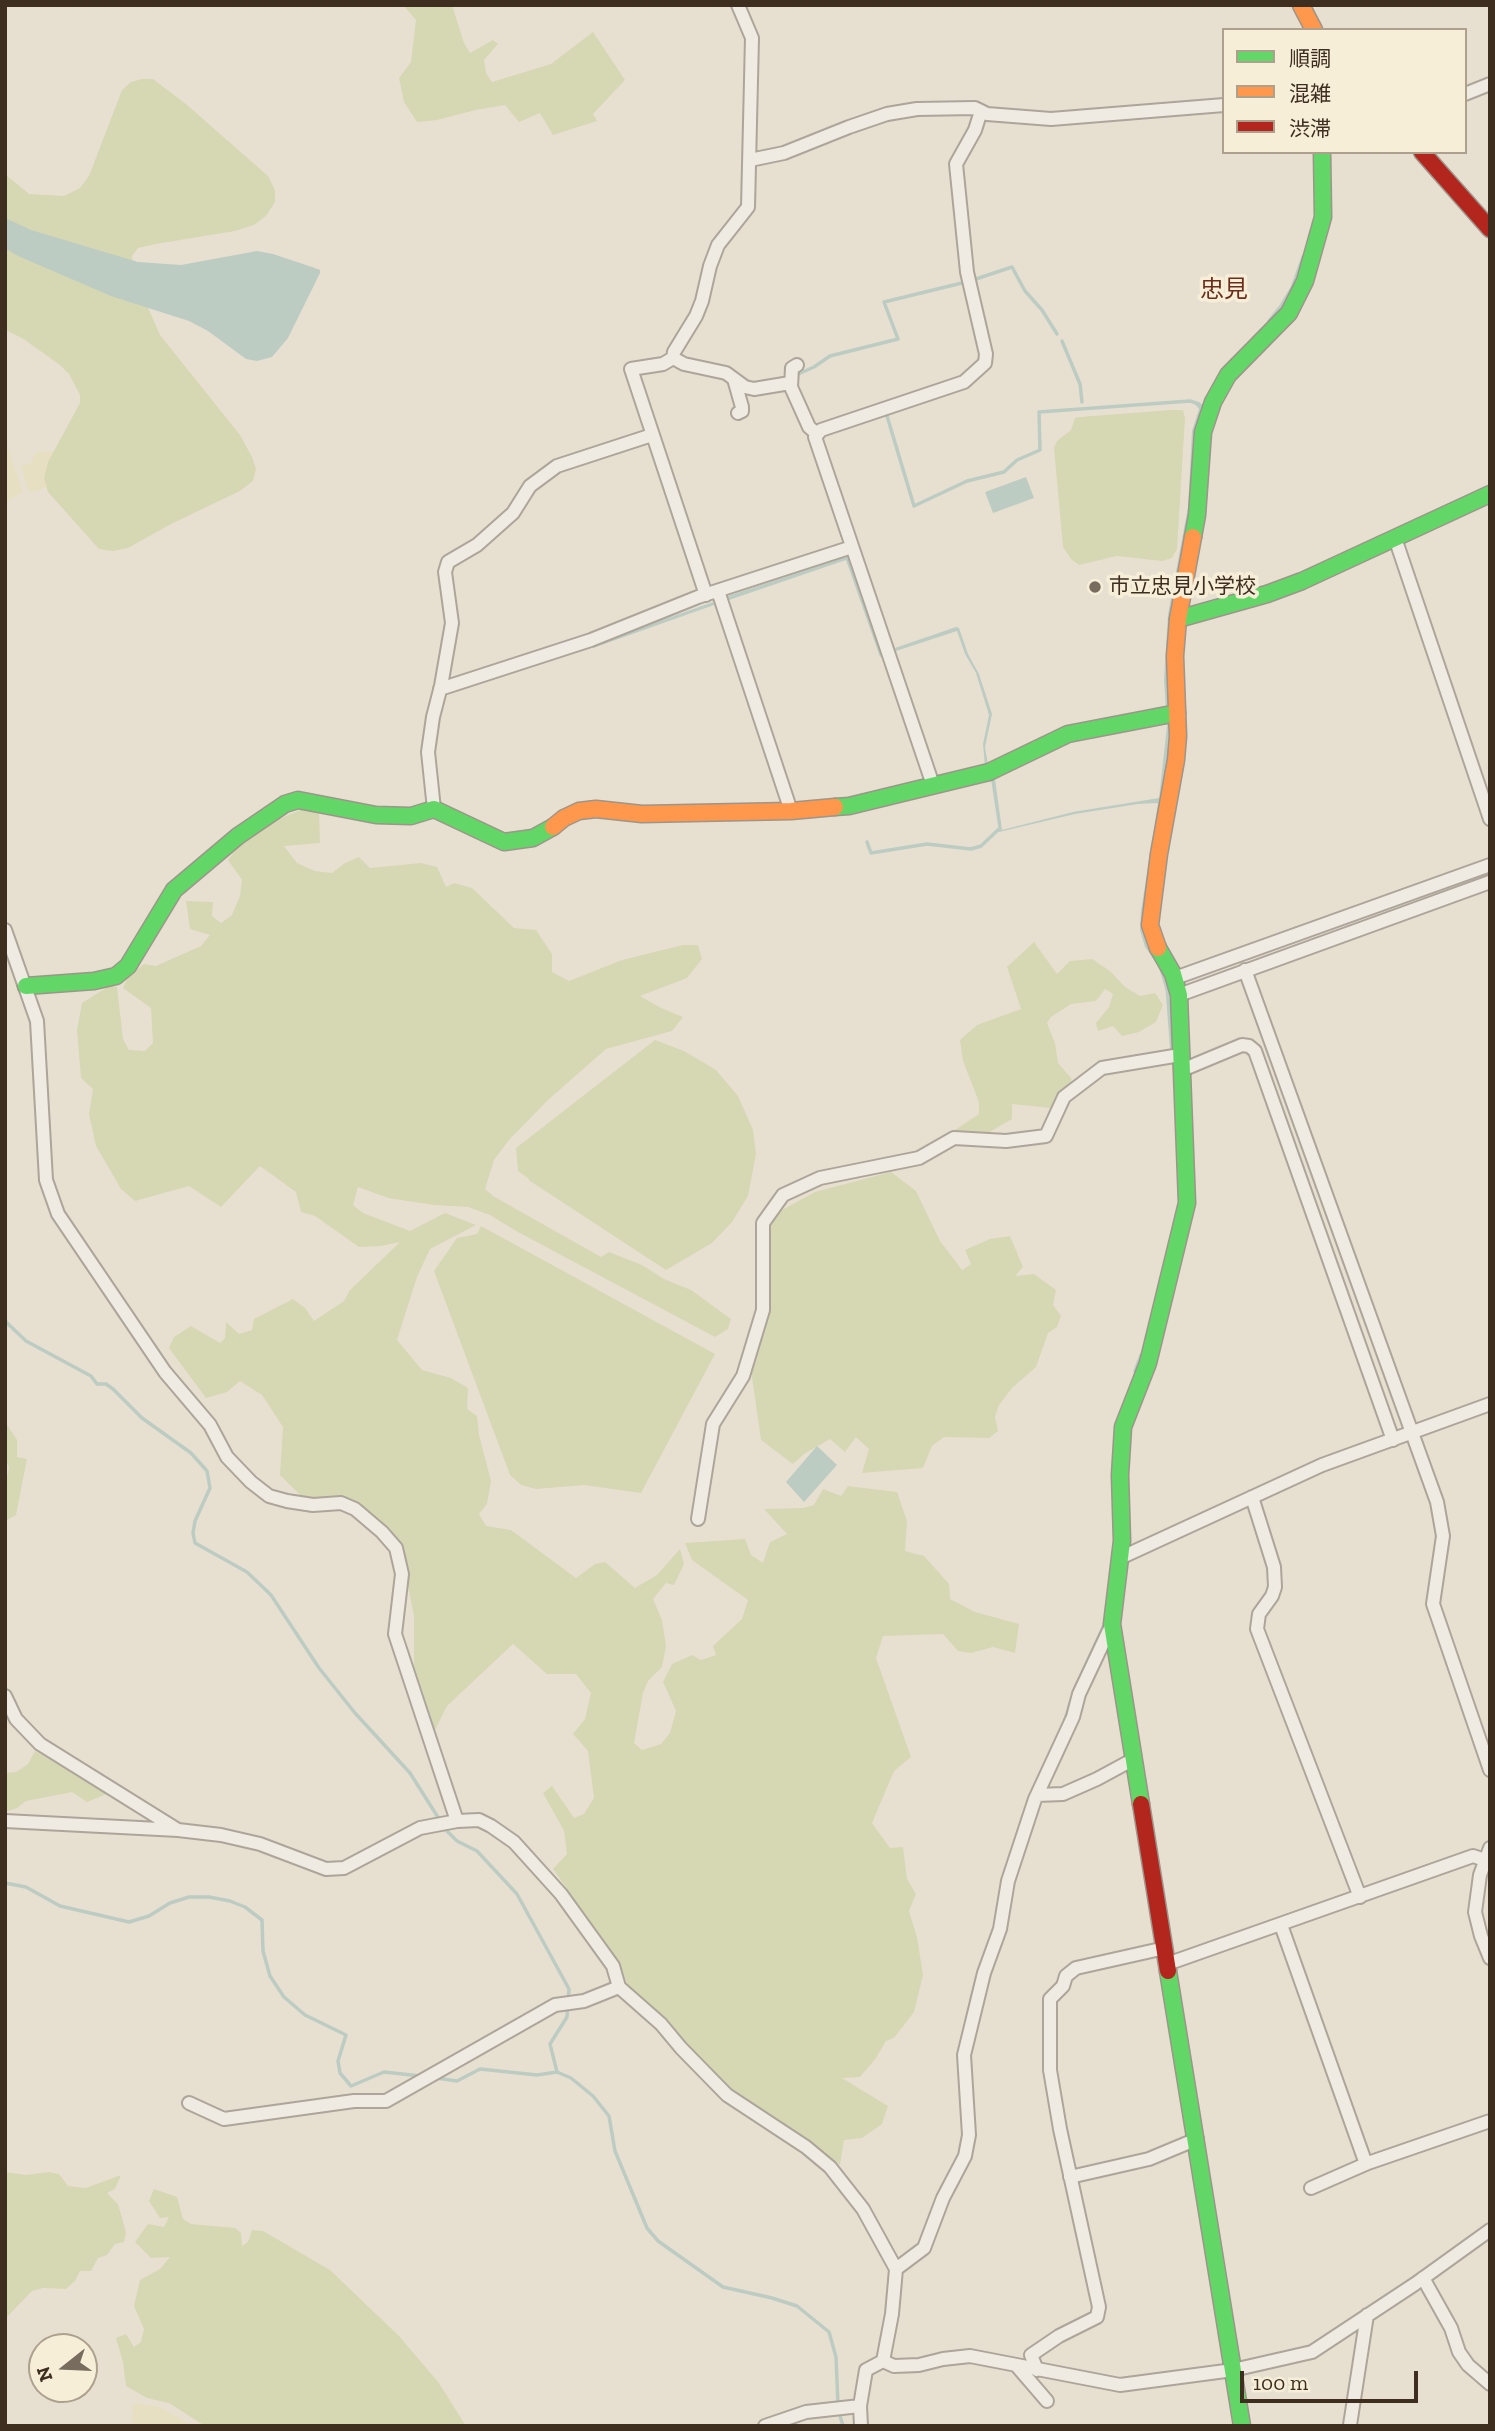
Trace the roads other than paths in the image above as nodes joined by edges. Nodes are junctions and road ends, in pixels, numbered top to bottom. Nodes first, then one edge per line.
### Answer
1 (738, 5) edge
2 (1301, 5) edge
3 (1313, 28) edge
4 (1490, 84) edge
5 (1467, 93) edge
6 (1222, 105) edge
7 (981, 111) junction
8 (1322, 154) edge
9 (1424, 154) edge
10 (750, 160) junction
11 (1490, 229) edge
12 (673, 358) junction
13 (797, 365) dead end
14 (734, 378) junction
15 (790, 383) junction
16 (738, 413) dead end
17 (817, 434) junction
18 (652, 435) junction
19 (1490, 494) edge
20 (1395, 538) junction
21 (852, 547) junction
22 (712, 593) junction
23 (1178, 618) junction
24 (440, 689) junction
25 (1177, 713) junction
26 (933, 785) junction
27 (434, 809) junction
28 (791, 811) junction
29 (1490, 819) edge
30 (1490, 865) edge
31 (1490, 882) edge
32 (5, 930) edge
33 (1245, 970) junction
34 (1175, 978) junction
35 (26, 986) junction
36 (1179, 995) junction
37 (1181, 1062) junction
38 (1490, 1404) edge
39 (1411, 1433) junction
40 (1393, 1440) junction
41 (1252, 1497) junction
42 (698, 1520) dead end
43 (1119, 1558) junction
44 (1112, 1624) junction
45 (5, 1696) edge
46 (11, 1716) edge
47 (1134, 1759) junction
48 (1490, 1770) edge
49 (1037, 1795) junction
50 (5, 1821) edge
51 (457, 1821) junction
52 (178, 1830) junction
53 (1488, 1855) edge
54 (1360, 1897) junction
55 (1281, 1924) junction
56 (1166, 1956) junction
57 (1490, 1958) edge
58 (619, 1987) junction
59 (189, 2103) dead end
60 (1490, 2120) edge
61 (1197, 2139) junction
62 (1366, 2164) junction
63 (1070, 2177) junction
64 (1311, 2188) dead end
65 (1490, 2230) edge
66 (896, 2269) junction
67 (1423, 2278) junction
68 (1367, 2315) junction
69 (883, 2361) junction
70 (1016, 2365) junction
71 (1037, 2370) junction
72 (1233, 2370) junction
73 (1490, 2384) edge
74 (1047, 2401) dead end
75 (860, 2406) junction
76 (1350, 2425) edge
77 (765, 2426) edge
78 (861, 2426) edge
79 (1242, 2426) edge

1 - 10 street
2 - 3 street
4 - 5 street
6 - 7 street
7 - 10 street
7 - 17 street
8 - 23 street
9 - 11 street
10 - 12 street
12 - 14 street
12 - 18 street
13 - 15 street
14 - 15 street
14 - 16 street
15 - 17 street
17 - 21 street
18 - 22 street
18 - 24 street
19 - 20 street
20 - 23 street
20 - 29 street
21 - 22 street
21 - 26 street
22 - 24 street
22 - 28 street
23 - 25 street
24 - 27 street
25 - 26 street
25 - 34 street
26 - 28 street
27 - 28 street
27 - 35 street
30 - 34 street
31 - 33 street
32 - 35 street
33 - 36 street
33 - 39 street
34 - 36 street
35 - 51 street
36 - 37 street
37 - 40 street
37 - 42 street
37 - 43 street
38 - 39 street
39 - 40 street
39 - 48 street
40 - 41 street
41 - 43 street
41 - 54 street
43 - 44 street
44 - 47 street
44 - 49 street
45 - 46 street
46 - 52 street
47 - 49 street
47 - 56 street
49 - 66 street
50 - 52 street
51 - 52 street
51 - 58 street
53 - 54 street
53 - 57 street
54 - 55 street
55 - 56 street
55 - 62 street
56 - 61 street
56 - 63 street
58 - 59 street
58 - 66 street
60 - 62 street
61 - 63 street
61 - 72 street
62 - 64 street
63 - 71 street
65 - 67 street
66 - 69 street
67 - 68 street
67 - 73 street
68 - 72 street
68 - 76 street
69 - 70 street
69 - 75 street
70 - 71 street
70 - 74 street
71 - 72 street
72 - 79 street
75 - 77 street
75 - 78 street

